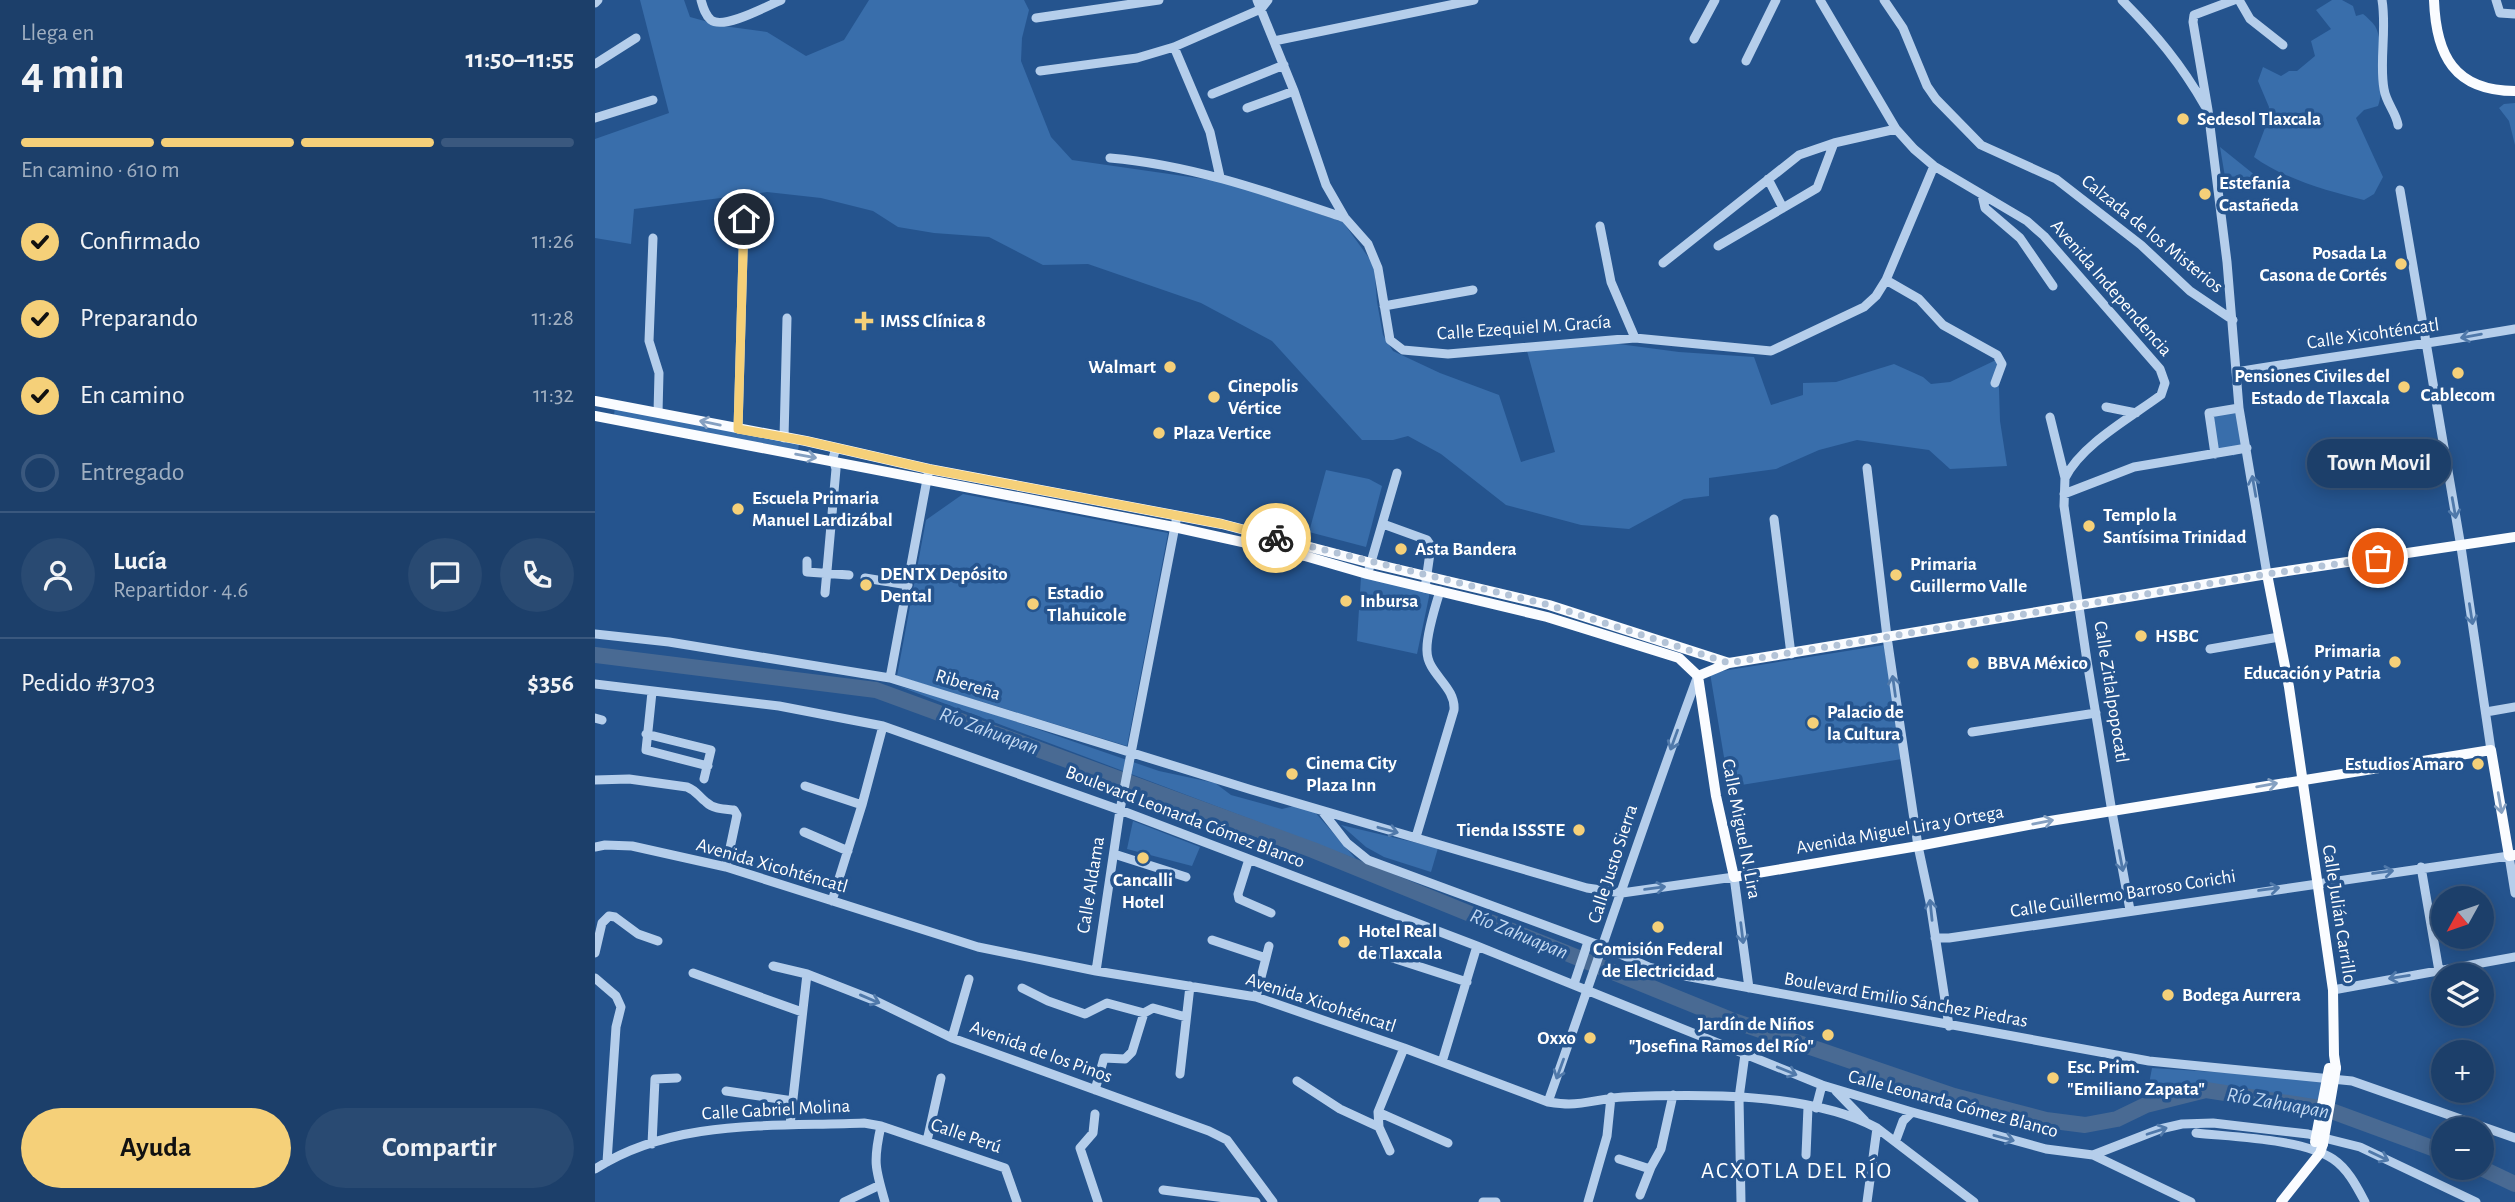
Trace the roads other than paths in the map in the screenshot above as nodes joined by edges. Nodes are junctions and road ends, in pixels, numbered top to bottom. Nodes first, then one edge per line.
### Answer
1 (701, 0) edge
2 (781, 0) edge
3 (1159, 0) edge
4 (1268, 0) edge
5 (1474, 0) edge
6 (1715, 0) edge
7 (1776, 0) edge
8 (1820, 0) edge
9 (1884, 0) edge
10 (2122, 0) edge
11 (2234, 0) edge
12 (2239, 0) edge
13 (2382, 0) edge
14 (2434, 0) edge
15 (2496, 0) edge
16 (1462, 1) edge
17 (1259, 4) edge
18 (2515, 14) edge
19 (1036, 18) dead end
20 (636, 38) dead end
21 (1694, 38) dead end
22 (1274, 41) junction
23 (2283, 45) dead end
24 (1174, 47) junction
25 (1747, 61) dead end
26 (595, 64) edge
27 (1284, 65) junction
28 (1040, 71) dead end
29 (1294, 91) junction
30 (2515, 91) edge
31 (1212, 94) dead end
32 (653, 100) dead end
33 (1247, 108) dead end
34 (2208, 110) junction
35 (595, 118) edge
36 (2398, 125) dead end
37 (1896, 129) junction
38 (1834, 143) junction
39 (1110, 158) dead end
40 (1934, 166) junction
41 (1220, 177) junction
42 (1768, 179) junction
43 (2400, 190) dead end
44 (1982, 195) junction
45 (1783, 208) junction
46 (1345, 218) junction
47 (744, 219) dead end
48 (1599, 226) dead end
49 (653, 238) dead end
50 (1718, 246) dead end
51 (1663, 263) dead end
52 (1886, 280) junction
53 (2053, 286) dead end
54 (1473, 289) dead end
55 (1384, 306) junction
56 (787, 318) dead end
57 (2233, 320) junction
58 (2515, 328) edge
59 (1635, 338) junction
60 (2427, 344) junction
61 (2236, 372) junction
62 (1995, 383) dead end
63 (595, 401) edge
64 (2106, 407) dead end
65 (2239, 408) junction
66 (658, 412) junction
67 (2136, 413) junction
68 (595, 416) edge
69 (2050, 417) dead end
70 (738, 429) junction
71 (784, 438) junction
72 (838, 448) junction
73 (2247, 448) junction
74 (2215, 453) junction
75 (836, 464) junction
76 (1867, 468) dead end
77 (1397, 473) dead end
78 (928, 474) junction
79 (2065, 478) junction
80 (2064, 494) junction
81 (1774, 519) dead end
82 (1175, 522) junction
83 (1383, 524) junction
84 (2515, 537) edge
85 (2461, 547) junction
86 (807, 561) dead end
87 (1369, 568) junction
88 (827, 573) junction
89 (2267, 574) junction
90 (849, 575) dead end
91 (865, 578) dead end
92 (1426, 582) junction
93 (908, 585) junction
94 (1440, 591) junction
95 (825, 593) dead end
96 (2080, 606) junction
97 (1548, 611) junction
98 (595, 634) edge
99 (1887, 637) junction
100 (2279, 637) junction
101 (2210, 649) dead end
102 (1791, 654) junction
103 (1729, 663) junction
104 (1698, 676) junction
105 (890, 678) junction
106 (595, 684) edge
107 (652, 692) junction
108 (2515, 707) edge
109 (2486, 712) junction
110 (2097, 713) junction
111 (883, 726) junction
112 (1972, 732) dead end
113 (646, 734) junction
114 (2491, 750) junction
115 (1133, 755) junction
116 (708, 766) junction
117 (704, 779) dead end
118 (2302, 779) junction
119 (595, 780) edge
120 (805, 786) dead end
121 (862, 805) junction
122 (1121, 807) junction
123 (1322, 811) junction
124 (2112, 811) junction
125 (804, 832) dead end
126 (1416, 837) junction
127 (1918, 846) junction
128 (595, 848) edge
129 (848, 851) junction
130 (1114, 854) junction
131 (2512, 855) edge
132 (1249, 859) junction
133 (726, 867) junction
134 (2421, 867) junction
135 (1186, 877) dead end
136 (1734, 877) junction
137 (2316, 883) junction
138 (1622, 893) junction
139 (2515, 893) edge
140 (832, 901) junction
141 (2130, 910) junction
142 (1271, 913) dead end
143 (1935, 938) junction
144 (1212, 940) dead end
145 (658, 941) dead end
146 (1477, 946) junction
147 (1269, 947) dead end
148 (1586, 947) junction
149 (1371, 951) dead end
150 (1602, 952) junction
151 (595, 953) edge
152 (2515, 957) edge
153 (1266, 958) junction
154 (2438, 963) edge
155 (2482, 963) edge
156 (773, 966) dead end
157 (1096, 971) junction
158 (2431, 972) edge
159 (693, 973) dead end
160 (807, 974) junction
161 (595, 978) edge
162 (969, 979) dead end
163 (1576, 980) junction
164 (1467, 982) junction
165 (1189, 986) junction
166 (1590, 986) junction
167 (1022, 988) dead end
168 (1749, 988) junction
169 (2333, 990) junction
170 (1257, 997) junction
171 (802, 1012) junction
172 (1144, 1013) junction
173 (1186, 1017) junction
174 (1948, 1026) junction
175 (952, 1038) junction
176 (1404, 1048) junction
177 (1745, 1054) junction
178 (1442, 1062) junction
179 (1180, 1074) dead end
180 (677, 1078) dead end
181 (941, 1078) dead end
182 (1297, 1082) dead end
183 (1822, 1086) junction
184 (1095, 1090) junction
185 (1835, 1090) junction
186 (726, 1091) dead end
187 (1673, 1095) junction
188 (1611, 1097) junction
189 (1739, 1098) junction
190 (793, 1101) junction
191 (1548, 1102) junction
192 (1812, 1107) junction
193 (1378, 1112) junction
194 (1912, 1112) junction
195 (1095, 1114) dead end
196 (1865, 1122) junction
197 (790, 1125) junction
198 (881, 1126) junction
199 (1379, 1127) junction
200 (1877, 1128) junction
201 (2196, 1133) dead end
202 (2515, 1137) edge
203 (1896, 1140) junction
204 (927, 1141) junction
205 (1448, 1143) dead end
206 (652, 1144) junction
207 (2318, 1148) junction
208 (1390, 1152) dead end
209 (1807, 1155) dead end
210 (2093, 1155) junction
211 (1619, 1159) dead end
212 (607, 1162) junction
213 (595, 1169) edge
214 (1650, 1169) junction
215 (880, 1185) junction
216 (1163, 1190) dead end
217 (1640, 1195) dead end
218 (844, 1202) edge
219 (885, 1202) edge
220 (1017, 1202) edge
221 (1098, 1202) edge
222 (1256, 1202) edge
223 (1273, 1202) edge
224 (1483, 1202) edge
225 (1496, 1202) edge
226 (1588, 1202) edge
227 (1741, 1202) edge
228 (1867, 1202) edge
229 (1974, 1202) edge
230 (2191, 1202) edge
231 (2281, 1202) edge
232 (2365, 1202) edge
233 (2476, 1202) edge

1 - 2 street
3 - 19 street
4 - 17 street
5 - 16 street
6 - 21 street
7 - 25 street
8 - 37 street, Avenida Independencia
9 - 57 street, Calzada de los Misterios
10 - 34 street
11 - 34 street
12 - 23 street
13 - 36 street
14 - 30 main road
15 - 18 street
16 - 22 street
17 - 22 street, Calle Ezequiel M. Gracía
17 - 24 street
20 - 26 street
22 - 27 street, Calle Ezequiel M. Gracía
24 - 28 street
24 - 41 street
27 - 29 street, Calle Ezequiel M. Gracía
27 - 31 street
29 - 33 street
29 - 46 street, Calle Ezequiel M. Gracía
32 - 35 street
34 - 57 street
37 - 38 street
37 - 40 street, Avenida Independencia
38 - 42 street
38 - 45 street
39 - 41 street
40 - 44 street, Avenida Independencia
40 - 52 street, Calle Ezequiel M. Gracía
41 - 46 street
42 - 45 street
42 - 51 street
43 - 60 street
44 - 53 street
44 - 67 street, Avenida Independencia
45 - 50 street
46 - 55 street, Calle Ezequiel M. Gracía
47 - 70 street
48 - 59 street
49 - 66 street
52 - 59 street, Calle Ezequiel M. Gracía
52 - 62 street
54 - 55 street
55 - 59 street, Calle Ezequiel M. Gracía
56 - 71 street
57 - 61 street
58 -> 60 street, Calle Xicohténcatl
60 - 61 street, Calle Xicohténcatl
60 -> 85 street
61 - 65 street
63 - 66 main road
64 - 67 street
65 - 73 street
65 - 74 street
70 -> 66 main road
67 - 79 street, Avenida Independencia
68 -> 75 main road
69 - 79 street, Calle Zitlalpopocatl
70 - 71 main road
71 - 72 main road
72 - 75 street
72 - 78 main road
73 - 74 street
89 -> 73 street
74 - 80 street
75 - 78 main road
75 - 88 street
76 - 99 street
77 - 83 street
78 - 82 main road
78 - 93 street
79 - 80 street, Calle Zitlalpopocatl
80 - 96 street, Calle Zitlalpopocatl
81 - 102 street
82 - 87 main road
82 - 115 street, Calle Aldama
83 - 87 street
83 - 92 street
84 - 85 main road
85 - 89 main road
85 -> 109 street
86 - 88 street
87 - 92 main road
88 - 90 street
88 - 95 street
89 - 96 main road
89 - 100 main road, Calle Julián Carrillo
91 - 93 street
92 - 94 main road
92 - 97 main road
93 - 105 street
94 - 97 main road
94 - 126 street
96 - 99 main road
96 - 110 street, Calle Zitlalpopocatl
97 - 103 main road
97 - 104 main road
98 - 105 street, Ribereña
99 - 102 main road
127 -> 99 street
100 - 101 street
100 - 118 main road, Calle Julián Carrillo
102 - 103 main road
103 - 104 main road
104 - 136 main road, Calle Miguel N. Lira
104 -> 138 street, Calle Justo Sierra
105 - 115 street, Ribereña
106 - 107 street, Boulevard Leonarda Gómez Blanco
107 - 111 street, Boulevard Leonarda Gómez Blanco
107 - 113 street
108 - 109 street
109 - 114 street
110 - 112 street
110 - 124 street, Calle Zitlalpopocatl
111 - 121 street
111 - 122 street, Boulevard Leonarda Gómez Blanco
113 - 116 street
113 - 116 street
114 - 118 main road, Avenida Miguel Lira y Ortega
114 -> 131 main road
115 - 122 street, Calle Aldama
115 - 123 street, Ribereña
116 - 117 street
124 -> 118 main road, Avenida Miguel Lira y Ortega
118 - 137 main road, Calle Julián Carrillo
119 - 133 street
120 - 121 street
121 - 129 street
122 - 130 street, Calle Aldama
122 - 132 street, Boulevard Leonarda Gómez Blanco
123 -> 126 street, Avenida Miguel Lira y Ortega
123 - 148 street, Boulevard Emilio Sánchez Piedras
127 -> 124 main road, Avenida Miguel Lira y Ortega
124 -> 141 street, Calle Zitlalpopocatl
125 - 129 street
126 - 138 street, Avenida Miguel Lira y Ortega
127 - 136 main road, Avenida Miguel Lira y Ortega
143 -> 127 street
128 - 133 street, Avenida Xicohténcatl
129 - 140 street
130 - 135 street
130 - 157 street, Calle Aldama
131 - 134 street, Calle Guillermo Barroso Corichi
131 - 139 street
132 - 142 street
132 - 146 street, Boulevard Leonarda Gómez Blanco
133 - 140 street, Avenida Xicohténcatl
137 -> 134 street, Calle Guillermo Barroso Corichi
134 - 154 street
138 -> 136 street, Avenida Miguel Lira y Ortega
136 -> 168 street, Calle Miguel N. Lira
141 -> 137 street, Calle Guillermo Barroso Corichi
137 - 169 main road, Calle Julián Carrillo
138 - 150 street, Calle Justo Sierra
140 - 157 street, Avenida Xicohténcatl
141 - 143 street, Calle Guillermo Barroso Corichi
143 - 174 street
144 - 153 street
145 - 151 street
146 - 163 street, Boulevard Leonarda Gómez Blanco
146 - 164 street
147 - 153 street
148 - 150 street, Boulevard Emilio Sánchez Piedras
148 - 163 street
149 - 164 street
150 - 166 street, Calle Justo Sierra
150 - 168 street, Boulevard Emilio Sánchez Piedras
152 - 155 street
153 - 170 street
156 - 160 street, Avenida de los Pinos
157 - 165 street, Avenida Xicohténcatl
158 -> 169 street
159 - 171 street
160 - 171 street
160 -> 175 street, Avenida de los Pinos
161 - 212 street
162 - 175 street
163 - 166 street, Boulevard Leonarda Gómez Blanco
164 - 178 street
165 - 170 street, Avenida Xicohténcatl
165 - 173 street
166 - 177 street, Calle Leonarda Gómez Blanco
166 -> 191 street, Calle Justo Sierra
167 - 172 street
168 - 174 street, Boulevard Emilio Sánchez Piedras
169 - 207 main road, Calle Julián Carrillo, bridge
170 - 176 street, Avenida Xicohténcatl
171 - 190 street
172 - 173 street
172 - 184 street
173 - 179 street
174 - 202 street, Boulevard Emilio Sánchez Piedras
175 - 184 street, Avenida de los Pinos
176 - 178 street, Avenida Xicohténcatl
176 - 193 street
177 -> 183 street, Calle Leonarda Gómez Blanco
177 - 189 street
178 - 191 street, Avenida Xicohténcatl
180 - 206 street
181 - 204 street
182 - 199 street
183 - 185 street, Calle Leonarda Gómez Blanco
183 - 192 street
184 - 223 street, Avenida de los Pinos
185 - 194 street, Calle Leonarda Gómez Blanco
185 - 196 street
186 - 190 street
187 - 188 street, Avenida Xicohténcatl
187 - 189 street, Avenida Xicohténcatl
187 - 214 street
188 - 191 street, Avenida Xicohténcatl
188 - 226 street
189 - 192 street, Avenida Xicohténcatl
189 - 227 street
190 - 197 street
192 - 196 street, Avenida Xicohténcatl
192 - 209 street
193 - 199 street
193 - 205 street
194 - 203 street
194 -> 210 street, Calle Leonarda Gómez Blanco
195 - 221 street
196 - 200 street, Avenida Xicohténcatl
197 - 198 street, Calle Gabriel Molina
197 - 206 street, Calle Gabriel Molina
198 - 204 street, Calle Perú
198 - 215 street
199 - 208 street
200 - 203 street, Avenida Xicohténcatl
200 - 228 street
201 - 207 street
203 - 229 street, Avenida Xicohténcatl
204 - 220 street, Calle Perú
206 - 212 street, Calle Gabriel Molina
207 - 231 main road
207 - 232 street
210 - 230 street
210 -> 233 street, Calle Leonarda Gómez Blanco
211 - 214 street
212 - 213 street, Calle Gabriel Molina
214 - 217 street
215 - 218 street
215 - 219 street
216 - 222 street
224 - 225 street

